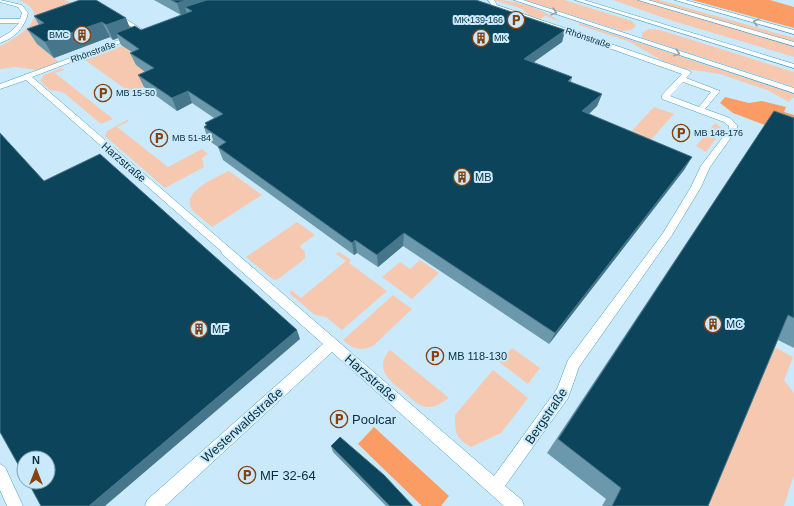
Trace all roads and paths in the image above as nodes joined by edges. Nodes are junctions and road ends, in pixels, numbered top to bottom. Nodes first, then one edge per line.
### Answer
1 (0, 0) edge
2 (91, 0) edge
3 (491, 0) edge
4 (517, 0) edge
5 (578, 0) edge
6 (641, 0) edge
7 (678, 0) edge
8 (0, 21) edge
9 (24, 21) junction
10 (794, 32) edge
11 (0, 41) edge
12 (794, 44) edge
13 (794, 66) edge
14 (684, 76) junction
15 (27, 77) junction
16 (0, 87) edge
17 (794, 91) edge
18 (700, 110) junction
19 (332, 344) junction
20 (0, 472) edge
21 (495, 487) junction
22 (15, 506) edge
23 (152, 506) edge
24 (516, 506) edge

1 - 9 lane
2 - 15 lane, Rhönstraße
3 - 14 lane, Rhönstraße
4 -> 17 lane
5 - 13 lane
6 - 12 lane
10 -> 7 lane
8 - 9 lane
9 - 11 lane
14 - 18 lane, Rhönstraße
14 - 18 lane
15 - 16 lane, Rhönstraße
15 - 19 lane, Harzstraße
18 - 21 lane, Bergstraße
19 - 21 lane, Harzstraße
19 - 23 lane, Westerwaldstraße
20 - 22 lane
21 - 24 lane, Harzstraße

